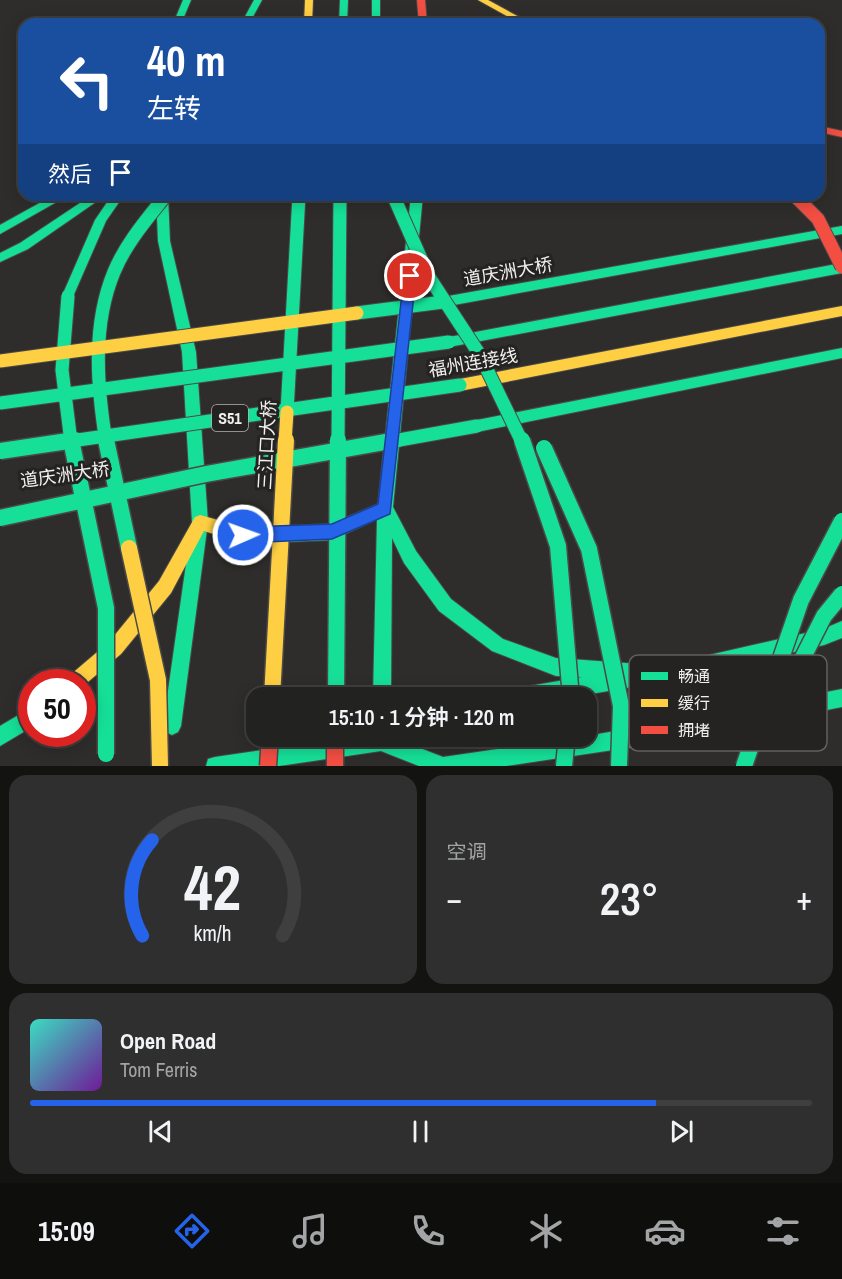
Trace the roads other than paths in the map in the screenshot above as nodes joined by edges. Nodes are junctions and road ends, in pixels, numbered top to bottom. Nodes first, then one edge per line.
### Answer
1 (187, 0) edge
2 (258, 0) edge
3 (309, 0) edge
4 (344, 0) edge
5 (376, 0) edge
6 (421, 0) edge
7 (482, 0) edge
8 (180, 18) edge
9 (248, 18) edge
10 (308, 18) edge
11 (343, 18) edge
12 (376, 18) edge
13 (422, 18) edge
14 (516, 18) edge
15 (825, 130) edge
16 (842, 134) edge
17 (52, 201) edge
18 (91, 201) edge
19 (114, 201) edge
20 (159, 201) edge
21 (164, 201) edge
22 (299, 201) edge
23 (340, 201) edge
24 (396, 201) edge
25 (416, 201) edge
26 (800, 201) edge
27 (0, 230) edge
28 (842, 230) edge
29 (0, 258) edge
30 (842, 268) edge
31 (842, 311) edge
32 (842, 353) edge
33 (480, 355) junction
34 (0, 361) edge
35 (0, 403) edge
36 (0, 451) edge
37 (206, 474) junction
38 (23, 499) dead end
39 (385, 508) junction
40 (0, 518) edge
41 (842, 521) edge
42 (200, 522) junction
43 (842, 594) edge
44 (842, 629) edge
45 (747, 655) edge
46 (783, 655) edge
47 (804, 655) edge
48 (90, 669) edge
49 (629, 672) edge
50 (629, 678) edge
51 (273, 687) edge
52 (336, 687) edge
53 (382, 687) edge
54 (570, 687) edge
55 (577, 687) edge
56 (842, 698) edge
57 (827, 701) edge
58 (18, 725) edge
59 (0, 737) edge
60 (629, 739) edge
61 (629, 745) edge
62 (269, 747) edge
63 (335, 747) edge
64 (348, 747) edge
65 (396, 747) edge
66 (566, 747) edge
67 (751, 751) edge
68 (754, 751) edge
69 (593, 757) dead end
70 (103, 766) edge
71 (160, 766) edge
72 (167, 766) edge
73 (215, 766) edge
74 (268, 766) edge
75 (335, 766) edge
76 (443, 766) edge
77 (564, 766) edge
78 (619, 766) edge
79 (746, 766) edge

1 - 8 main road
2 - 9 main road
3 - 10 main road
4 - 11 main road
5 - 12 main road
6 - 13 main road
7 - 14 main road
15 - 16 main road
17 - 27 main road
18 - 29 main road
19 - 70 main road, bridge
20 - 71 main road, bridge
21 - 42 main road
22 - 51 main road, 三江口大桥, bridge
23 - 52 main road, bridge
24 - 33 main road, bridge
25 - 39 main road
26 - 30 main road, bridge
28 - 34 main road, 道庆洲大桥, bridge
30 - 35 main road, 福州连接线, bridge
31 - 36 main road, 福州连接线 / S51, bridge
32 - 37 main road, bridge
33 - 54 main road, bridge
33 - 78 main road, bridge
37 - 38 main road, 道庆洲大桥, bridge
37 - 40 main road, bridge
39 - 42 main road
39 - 49 main road
39 - 53 main road
41 - 46 main road, bridge
42 - 48 main road
42 - 72 main road
43 - 47 main road, bridge
44 - 45 main road
50 - 55 main road
56 - 57 main road
58 - 59 main road
60 - 76 main road
61 - 69 main road
62 - 74 main road, bridge
63 - 75 main road, bridge
64 - 73 main road
65 - 76 main road
66 - 77 main road, bridge
67 - 79 main road, bridge
68 - 79 main road, bridge

